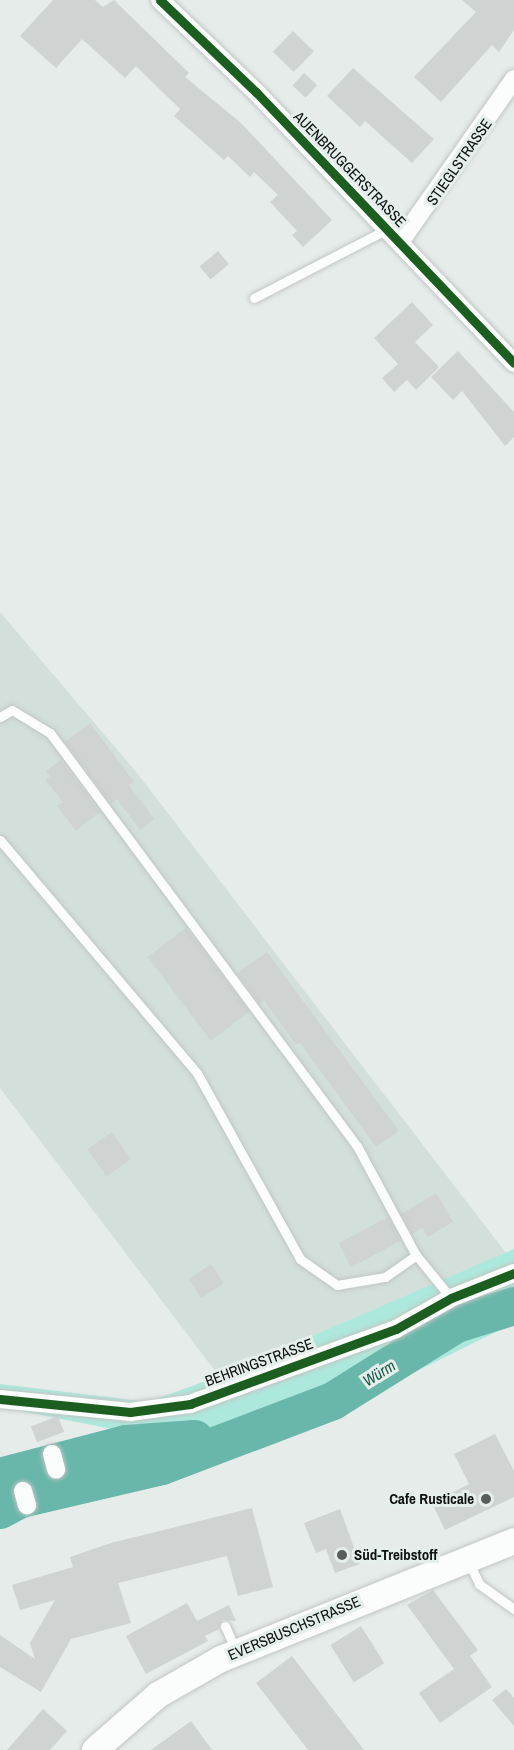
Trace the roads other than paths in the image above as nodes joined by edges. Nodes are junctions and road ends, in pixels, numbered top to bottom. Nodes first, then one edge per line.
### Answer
1 (160, 0) edge
2 (514, 80) edge
3 (393, 235) junction
4 (254, 298) dead end
5 (514, 363) edge
6 (0, 717) edge
7 (0, 840) edge
8 (416, 1255) junction
9 (514, 1273) edge
10 (451, 1298) junction
11 (0, 1399) edge
12 (514, 1541) edge
13 (467, 1559) junction
14 (514, 1609) edge
15 (225, 1626) dead end
16 (237, 1651) junction
17 (98, 1749) edge

1 - 3 street, AUENBRUGGERSTRASSE
2 - 3 street, STIEGLSTRASSE
3 - 4 lane
3 - 5 street, AUENBRUGGERSTRASSE
6 - 8 lane
7 - 8 lane
8 - 10 lane
9 - 10 street, BEHRINGSTRASSE
10 - 11 street, BEHRINGSTRASSE
12 - 13 main road, EVERSBUSCHSTRASSE
13 - 14 lane
13 - 16 main road, EVERSBUSCHSTRASSE
15 - 16 lane
16 - 17 main road, EVERSBUSCHSTRASSE

